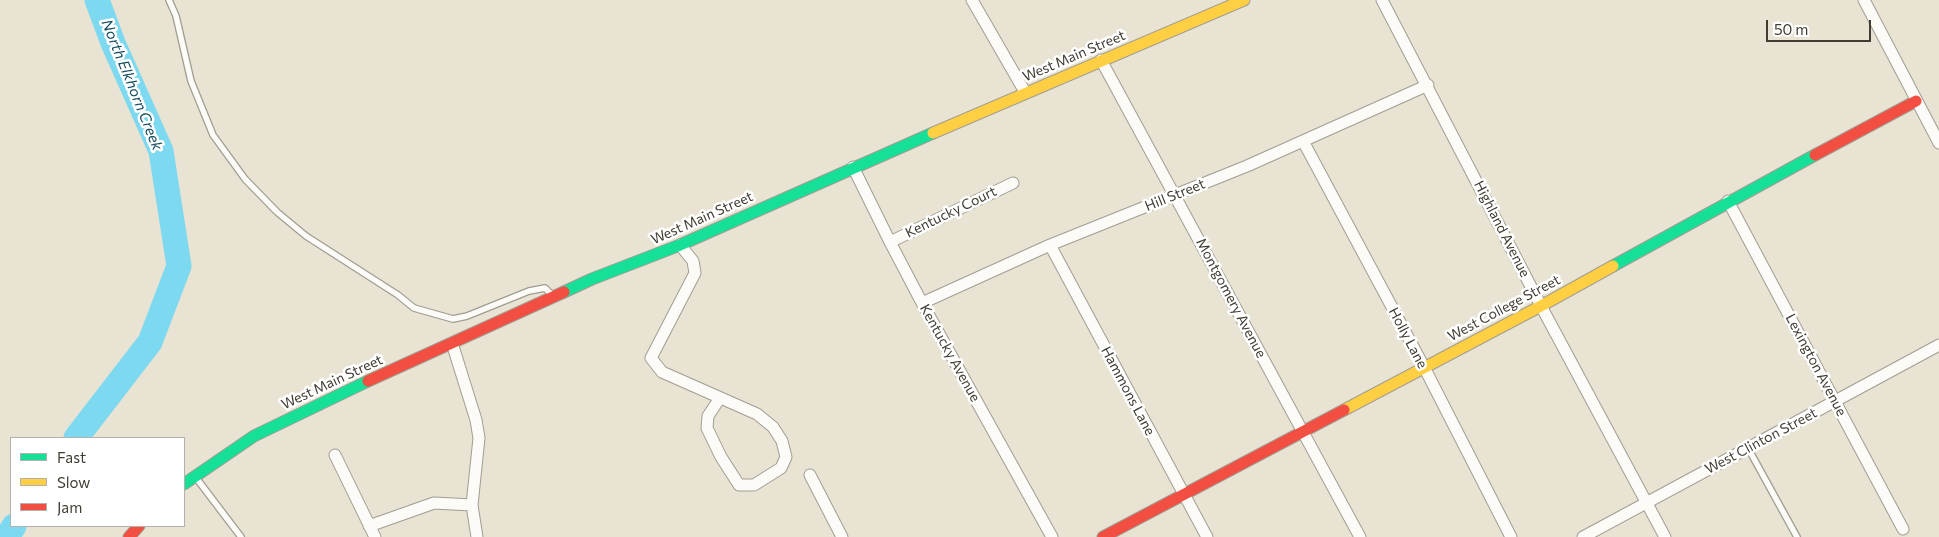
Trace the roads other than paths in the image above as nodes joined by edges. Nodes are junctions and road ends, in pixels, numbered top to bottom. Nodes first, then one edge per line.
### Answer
1 (169, 0) edge
2 (972, 0) edge
3 (1244, 0) edge
4 (1382, 0) edge
5 (1864, 0) edge
6 (1102, 60) junction
7 (1428, 85) junction
8 (1025, 92) junction
9 (1916, 101) junction
10 (1303, 141) junction
11 (1939, 143) edge
12 (853, 166) junction
13 (1013, 183) dead end
14 (1174, 194) junction
15 (1728, 201) junction
16 (890, 242) junction
17 (680, 245) junction
18 (1050, 246) junction
19 (554, 297) junction
20 (922, 303) junction
21 (1541, 306) junction
22 (452, 342) junction
23 (1939, 345) edge
24 (1424, 368) junction
25 (720, 398) junction
26 (1835, 401) junction
27 (1303, 432) junction
28 (1748, 448) junction
29 (335, 455) dead end
30 (195, 475) junction
31 (810, 475) dead end
32 (185, 483) edge
33 (1184, 495) junction
34 (1647, 502) junction
35 (472, 505) junction
36 (369, 526) junction
37 (138, 527) edge
38 (1903, 530) dead end
39 (129, 537) edge
40 (241, 537) edge
41 (375, 537) edge
42 (477, 537) edge
43 (842, 537) edge
44 (1052, 537) edge
45 (1104, 537) edge
46 (1207, 537) edge
47 (1360, 537) edge
48 (1511, 537) edge
49 (1583, 537) edge
50 (1665, 537) edge
51 (1797, 537) edge

1 - 19 lane
2 - 8 street
3 - 6 main road, West Main Street
4 - 7 street, Highland Avenue
5 - 9 street
6 - 8 main road, West Main Street
6 - 14 street, Montgomery Avenue
7 - 10 street, Hill Street
7 - 21 street, Highland Avenue
8 - 12 main road, West Main Street
9 - 11 street
9 - 15 main road, West College Street
10 - 14 street, Hill Street
10 - 24 street, Holly Lane
12 - 16 street, Kentucky Avenue
12 - 17 main road, West Main Street
13 - 16 street, Kentucky Court
14 - 18 street, Hill Street
14 - 27 street, Montgomery Avenue
15 - 21 main road, West College Street
15 - 26 street, Lexington Avenue
16 - 20 street, Kentucky Avenue
17 - 19 main road, West Main Street
17 - 25 street
18 - 20 street, Hill Street
18 - 33 street, Hammons Lane
19 - 22 main road, West Main Street
20 - 44 street, Kentucky Avenue
21 - 24 main road, West College Street
21 - 34 street, Highland Avenue
22 - 30 main road, West Main Street
22 - 35 street
23 - 26 street, West Clinton Street
24 - 27 main road, West College Street
24 - 48 street, Holly Lane
25 - 25 street
26 - 28 street, West Clinton Street
26 - 38 street, Lexington Avenue
27 - 33 main road, West College Street
27 - 47 street, Montgomery Avenue
28 - 34 street, West Clinton Street
28 - 51 lane
29 - 36 street
30 - 32 main road, West Main Street
30 - 40 lane
31 - 43 street
33 - 45 main road, West College Street
33 - 46 street, Hammons Lane
34 - 49 street, West Clinton Street
34 - 50 street, Highland Avenue
35 - 36 street
35 - 42 street
36 - 41 street
37 - 39 main road

